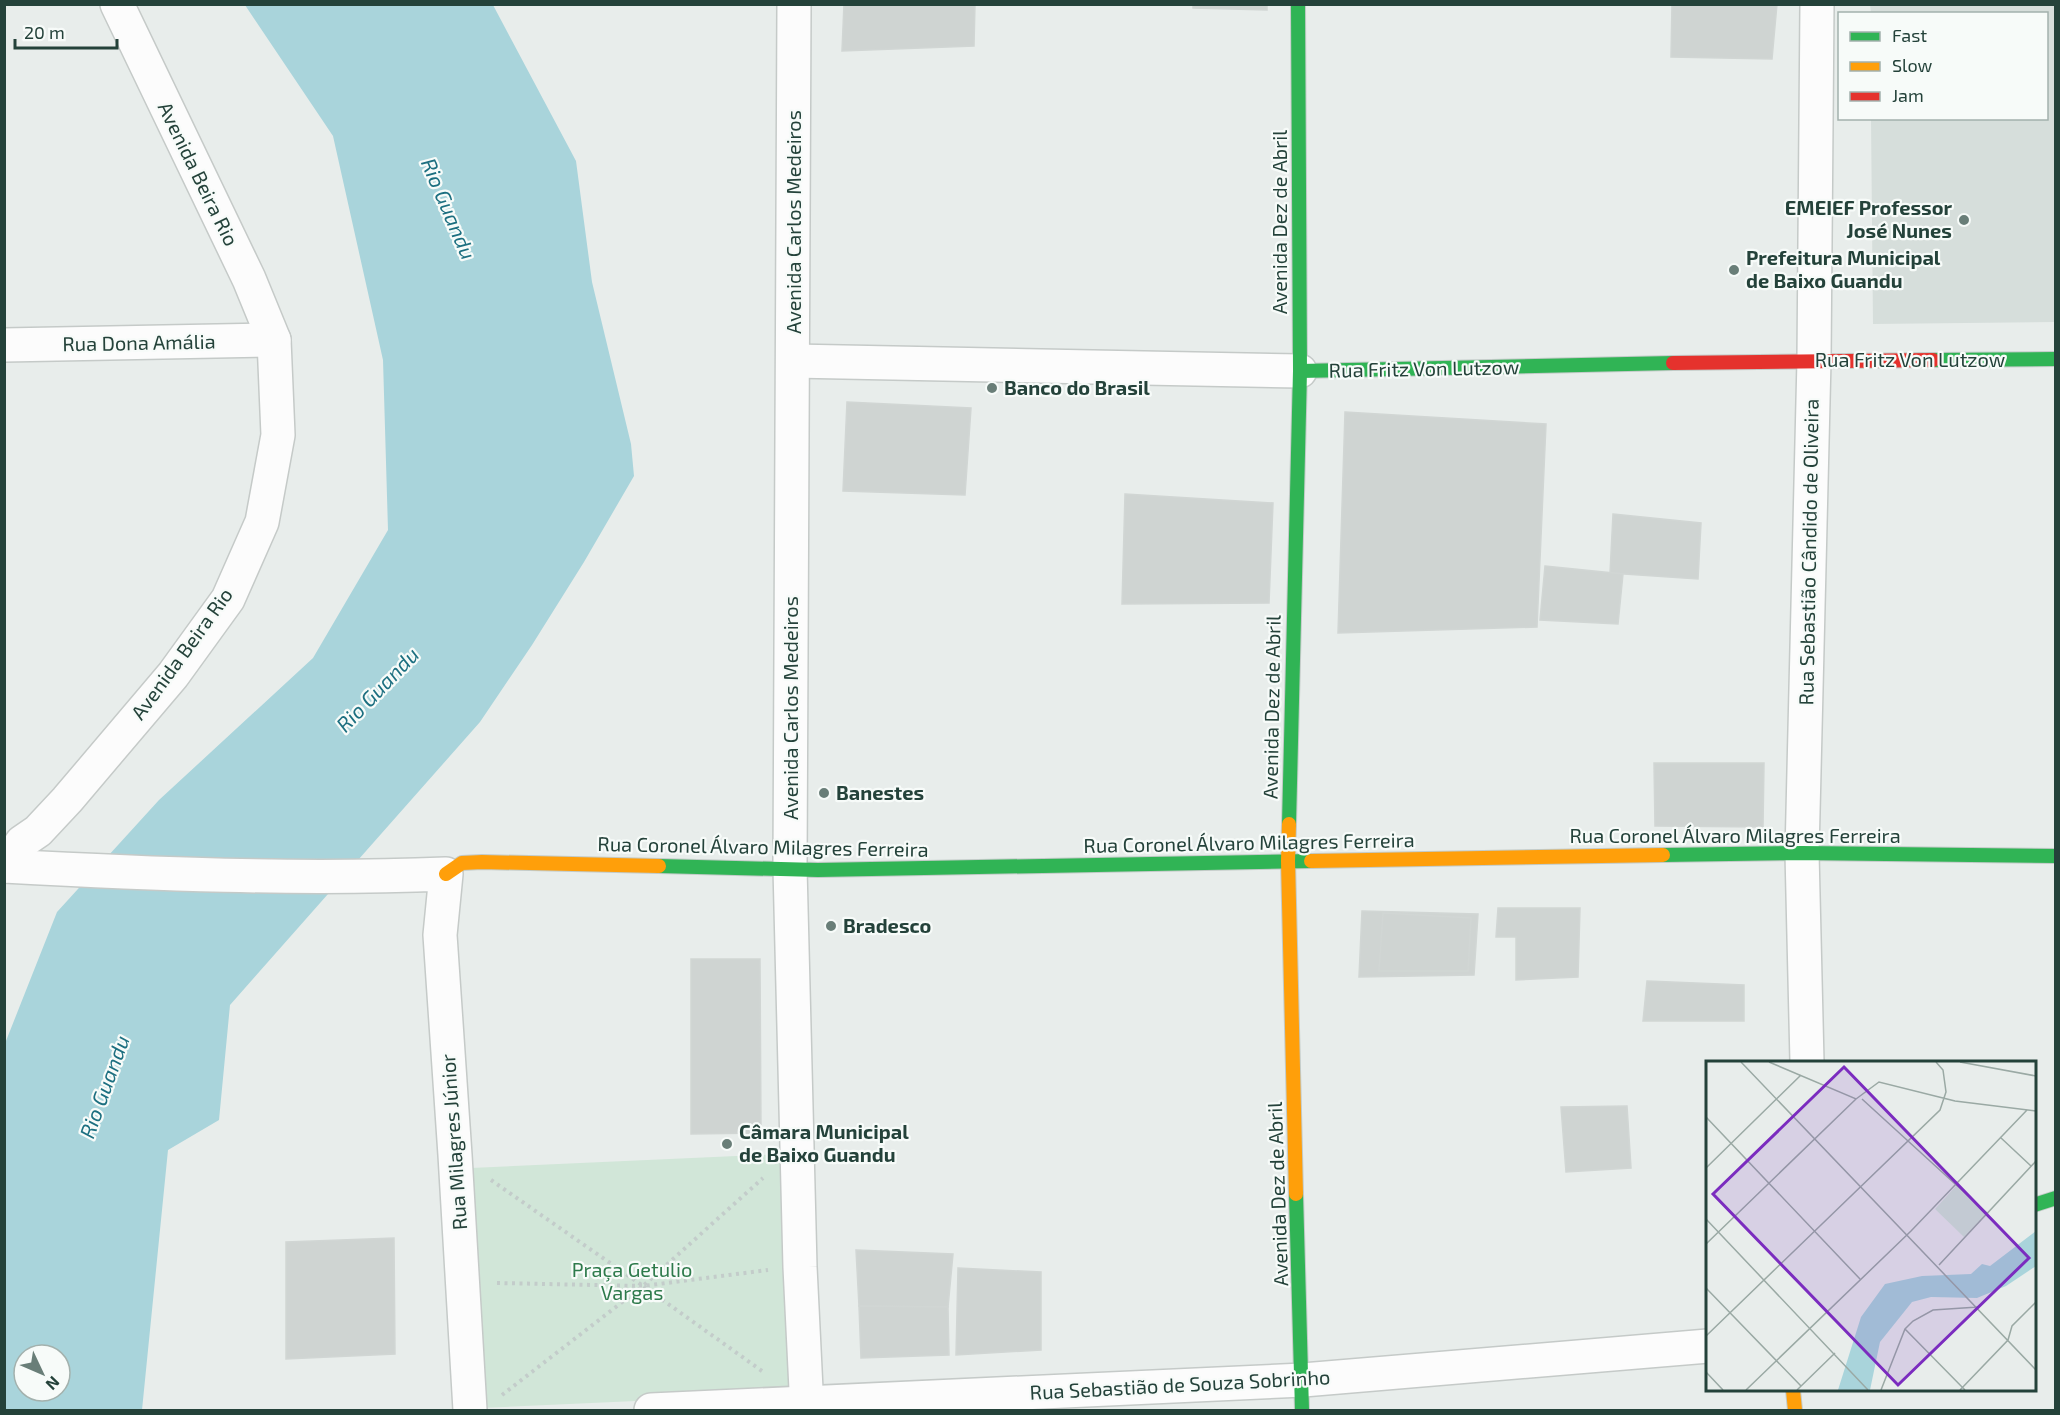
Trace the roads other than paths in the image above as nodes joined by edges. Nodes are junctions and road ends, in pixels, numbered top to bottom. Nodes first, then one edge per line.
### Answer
1 (117, 4) edge
2 (794, 4) edge
3 (1298, 4) edge
4 (1817, 4) edge
5 (274, 340) junction
6 (4, 345) edge
7 (2055, 359) edge
8 (1814, 360) junction
9 (793, 361) junction
10 (1300, 371) junction
11 (1802, 853) junction
12 (2055, 856) edge
13 (1288, 861) junction
14 (5, 866) edge
15 (790, 868) junction
16 (446, 874) junction
17 (1807, 1061) edge
18 (2055, 1198) edge
19 (2036, 1204) edge
20 (1706, 1346) edge
21 (1793, 1391) edge
22 (1302, 1395) edge
23 (806, 1407) edge
24 (470, 1410) edge
25 (651, 1410) edge
26 (1795, 1410) edge

1 - 5 street, Avenida Beira Rio
2 - 9 street, Avenida Carlos Medeiros
3 - 10 street, Avenida Dez de Abril
4 - 8 street, Rua Sebastião Cândido de Oliveira
5 - 6 street, Rua Dona Amália
5 - 14 street, Avenida Beira Rio
7 - 8 street, Rua Fritz Von Lutzow
8 - 10 street, Rua Fritz Von Lutzow
8 - 11 street, Rua Sebastião Cândido de Oliveira
9 - 10 street, Rua Fritz Von Lutzow
9 - 15 street, Avenida Carlos Medeiros
10 - 13 street, Avenida Dez de Abril
11 - 12 street, Rua Coronel Álvaro Milagres Ferreira
11 - 13 street, Rua Coronel Álvaro Milagres Ferreira
11 - 17 street, Rua Sebastião Cândido de Oliveira
13 - 15 street, Rua Coronel Álvaro Milagres Ferreira
13 - 22 street, Avenida Dez de Abril
14 - 16 street
15 - 16 street, Rua Coronel Álvaro Milagres Ferreira
15 - 23 street, Avenida Carlos Medeiros
16 - 24 street, Rua Milagres Júnior
18 - 19 street
20 - 22 street, Rua Sebastião de Souza Sobrinho
21 - 26 street
22 - 23 street, Rua Sebastião de Souza Sobrinho
23 - 25 street, Rua Sebastião de Souza Sobrinho

